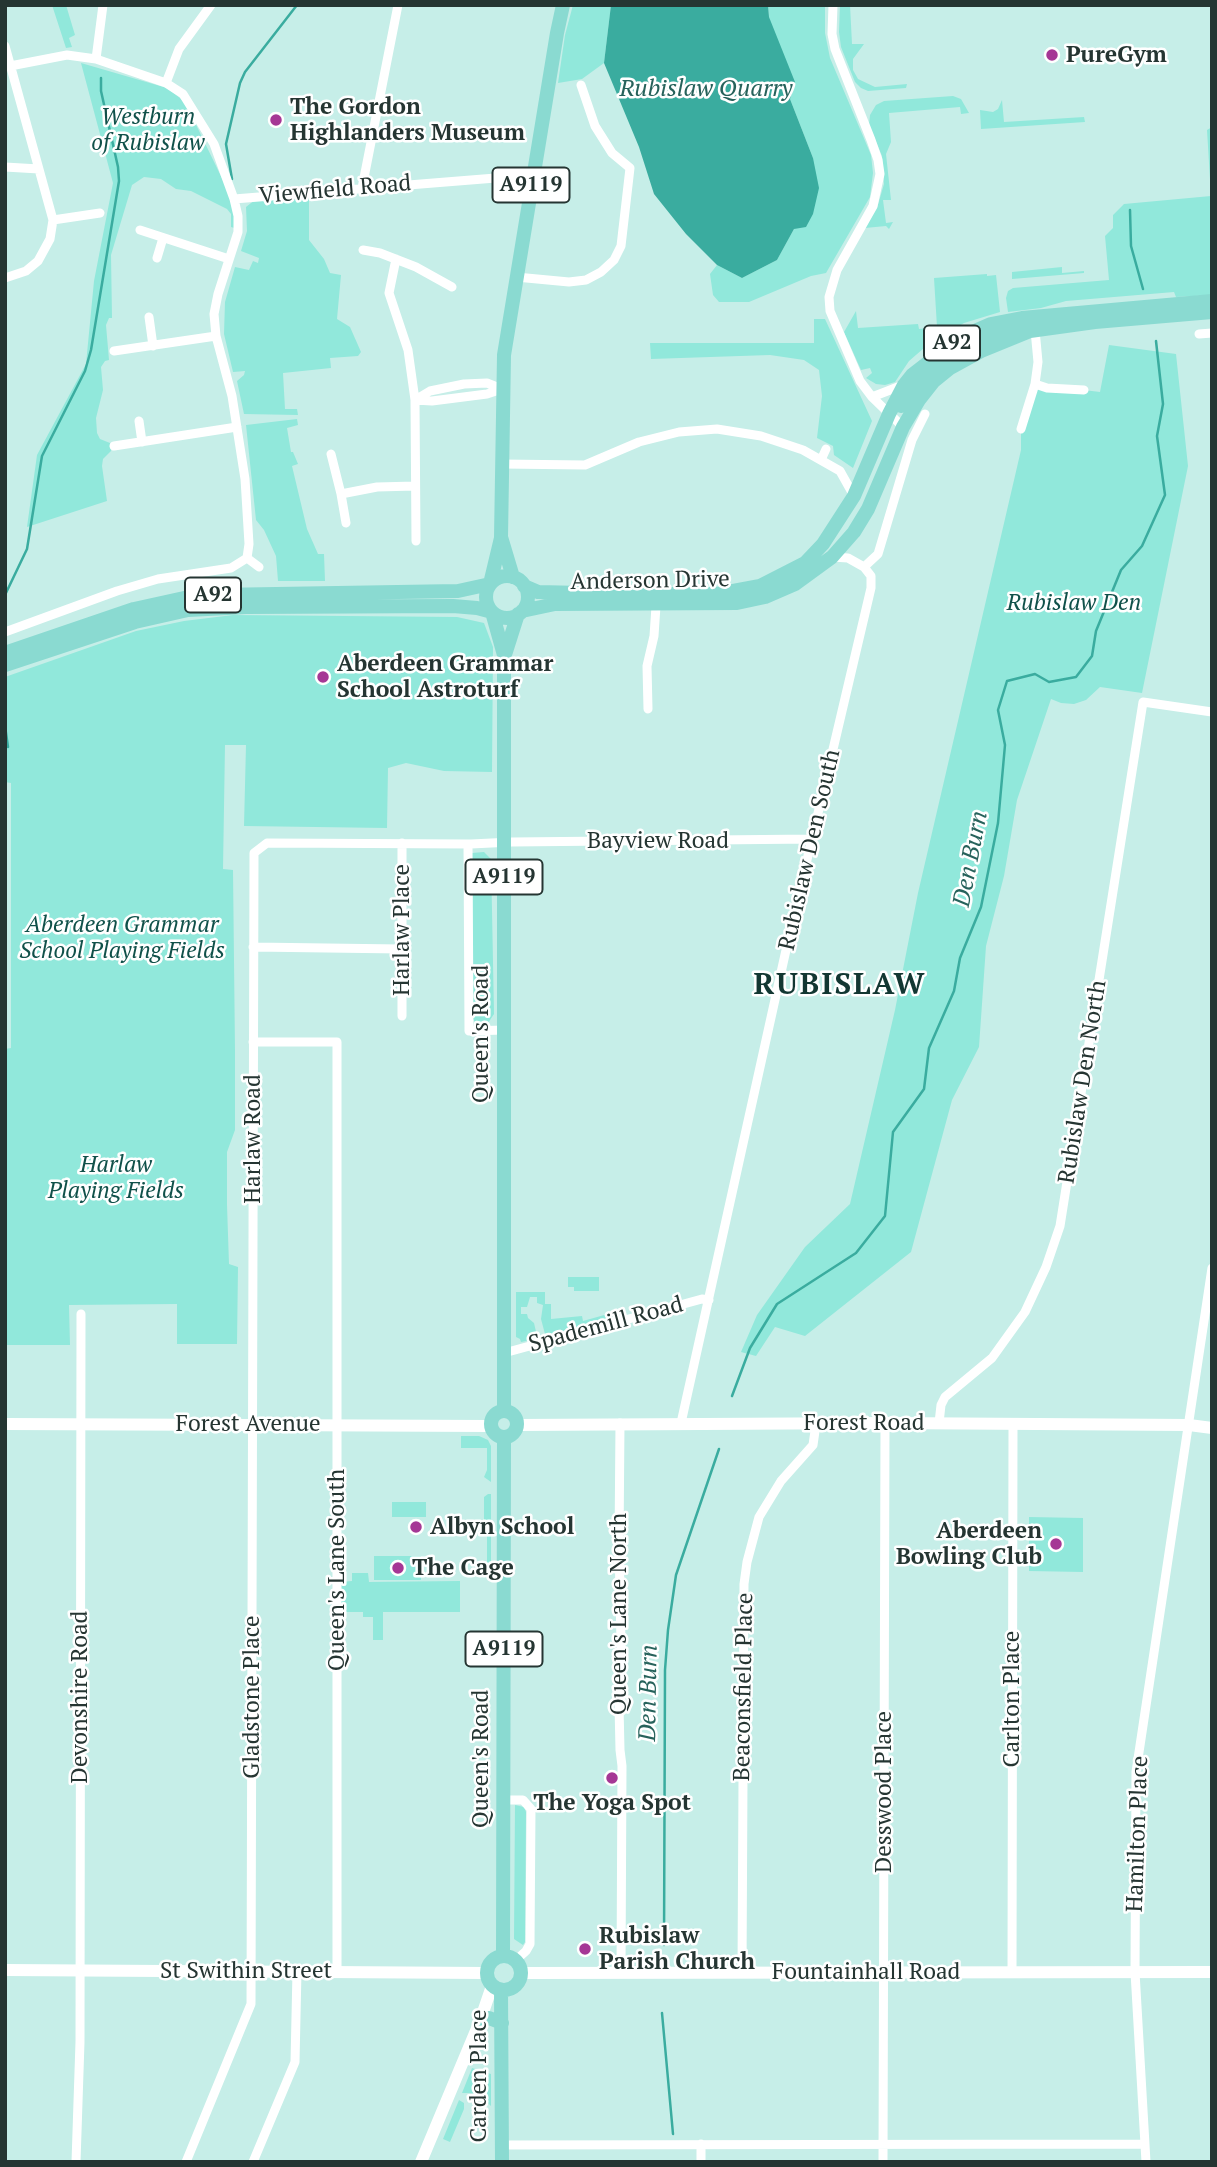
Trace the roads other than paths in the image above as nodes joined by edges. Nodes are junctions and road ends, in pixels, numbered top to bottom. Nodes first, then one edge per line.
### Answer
1 (103, 5) edge
2 (211, 5) edge
3 (398, 5) edge
4 (563, 5) edge
5 (833, 5) edge
6 (5, 46) edge
7 (96, 59) junction
8 (9, 66) edge
9 (166, 83) junction
10 (580, 85) dead end
11 (5, 167) edge
12 (39, 169) junction
13 (533, 175) junction
14 (362, 188) junction
15 (234, 199) junction
16 (100, 213) dead end
17 (53, 220) junction
18 (140, 230) dead end
19 (163, 238) junction
20 (363, 250) dead end
21 (157, 258) dead end
22 (229, 259) junction
23 (396, 259) junction
24 (516, 277) junction
25 (5, 278) edge
26 (452, 287) dead end
27 (1212, 301) edge
28 (1212, 312) edge
29 (149, 317) dead end
30 (1032, 331) junction
31 (1212, 332) edge
32 (1199, 334) dead end
33 (216, 336) junction
34 (153, 346) junction
35 (114, 351) dead end
36 (1035, 384) junction
37 (904, 385) junction
38 (502, 389) junction
39 (1084, 390) dead end
40 (872, 397) junction
41 (415, 400) junction
42 (889, 414) junction
43 (925, 414) dead end
44 (139, 421) dead end
45 (237, 427) junction
46 (903, 427) junction
47 (1021, 429) dead end
48 (142, 442) junction
49 (114, 446) dead end
50 (826, 449) dead end
51 (331, 454) dead end
52 (821, 460) junction
53 (502, 464) junction
54 (415, 486) junction
55 (341, 494) junction
56 (854, 496) junction
57 (346, 523) dead end
58 (501, 537) junction
59 (416, 541) dead end
60 (832, 557) junction
61 (247, 558) junction
62 (259, 567) dead end
63 (864, 567) junction
64 (519, 582) junction
65 (490, 584) junction
66 (656, 606) junction
67 (492, 612) junction
68 (520, 613) junction
69 (5, 632) edge
70 (6, 653) edge
71 (504, 656) junction
72 (648, 709) dead end
73 (1212, 712) edge
74 (813, 839) junction
75 (504, 842) junction
76 (402, 843) junction
77 (468, 844) junction
78 (254, 853) joint
79 (253, 947) junction
80 (401, 949) junction
81 (402, 1016) dead end
82 (504, 1031) junction
83 (253, 1042) junction
84 (1212, 1268) edge
85 (709, 1300) junction
86 (81, 1314) dead end
87 (504, 1353) junction
88 (504, 1411) junction
89 (620, 1423) junction
90 (681, 1423) junction
91 (885, 1423) junction
92 (939, 1423) junction
93 (5, 1424) edge
94 (80, 1424) junction
95 (252, 1424) junction
96 (336, 1424) junction
97 (517, 1424) junction
98 (816, 1424) junction
99 (1013, 1425) junction
100 (1189, 1425) junction
101 (491, 1426) junction
102 (1212, 1428) edge
103 (504, 1437) junction
104 (504, 1800) junction
105 (513, 1963) junction
106 (5, 1970) edge
107 (80, 1970) junction
108 (251, 1971) junction
109 (297, 1971) junction
110 (337, 1971) junction
111 (621, 1972) junction
112 (742, 1972) junction
113 (884, 1972) junction
114 (1012, 1972) junction
115 (1135, 1972) junction
116 (1212, 1972) edge
117 (493, 1983) junction
118 (480, 2021) junction
119 (502, 2023) junction
120 (701, 2144) junction
121 (883, 2144) junction
122 (1145, 2144) junction
123 (502, 2146) junction
124 (76, 2162) edge
125 (186, 2162) edge
126 (253, 2162) edge
127 (421, 2162) edge
128 (502, 2162) edge
129 (701, 2162) edge
130 (883, 2162) edge
131 (1146, 2162) edge

1 - 7 street
2 - 9 street
3 - 14 street
4 - 13 main road, A9119
5 - 40 street
6 - 8 street
7 - 8 street, Viewfield Road
7 - 9 street, Viewfield Road
8 - 12 street
9 - 15 street, Viewfield Road
10 - 24 street
11 - 12 street
12 - 17 street
13 - 14 street, Viewfield Road
13 - 24 main road, A9119
14 - 15 street, Viewfield Road
15 - 22 street
16 - 17 street
17 - 25 street
18 - 19 street
19 - 21 street
19 - 22 street
20 - 23 street
22 - 33 street
23 - 26 street
23 - 41 street
24 - 38 main road, A9119
27 - 37 main road, Anderson Drive / A92
28 - 30 main road, Anderson Drive / A92
29 - 34 street
30 - 36 street
30 - 42 main road, Anderson Drive
30 - 46 main road, Anderson Drive / A92
31 - 32 street
33 - 34 street
33 - 45 street
34 - 35 street
36 - 39 street
36 - 47 street
37 - 40 street
37 - 42 main road, Anderson Drive / A92
38 - 41 street
38 - 53 main road, A9119
40 - 42 street
41 - 54 street
42 - 46 street
42 - 56 main road, Anderson Drive / A92
43 - 63 street
44 - 48 street
45 - 48 street
45 - 61 street
46 - 60 main road, Anderson Drive / A92
48 - 49 street
50 - 52 street
51 - 55 street
52 - 53 street
52 - 56 street
53 - 58 main road, A9119
54 - 55 street
54 - 59 street
55 - 57 street
56 - 64 main road, Anderson Drive / A92
58 - 64 main road, A9119
58 - 65 main road, A9119
60 - 63 street
60 - 66 main road, Anderson Drive / A92
61 - 62 street
61 - 69 street
63 - 74 street, Rubislaw Den South
64 - 65 main road, A92
64 - 68 main road
65 - 67 main road
65 - 70 main road, A92
66 - 68 main road, Anderson Drive / A92
66 - 72 street
67 - 68 main road, A92
67 - 70 main road, A92
67 - 71 main road, Queen's Road / A9119
68 - 71 main road, Queen's Road / A9119
71 - 75 main road, Queen's Road / A9119
73 - 92 street, Rubislaw Den North
74 - 75 street, Bayview Road
74 - 85 street, Rubislaw Den South
75 - 77 street, Bayview Road
75 - 82 main road, Queen's Road / A9119
76 - 77 street, Bayview Road
76 - 78 street, Bayview Road
76 - 80 street, Harlaw Place
77 - 82 street
78 - 79 street, Harlaw Road
79 - 80 street
79 - 83 street, Harlaw Road
80 - 81 street, Harlaw Place
82 - 87 main road, Queen's Road / A9119
83 - 95 street, Harlaw Road
83 - 96 street, Queen's Lane South
84 - 100 street, Hamilton Place
85 - 87 street, Spademill Road
85 - 90 street, Rubislaw Den South
86 - 94 street, Devonshire Road
87 - 88 main road, Queen's Road / A9119
88 - 97 main road
88 - 101 main road
89 - 90 street, Forest Road
89 - 97 street, Forest Road
89 - 111 street, Queen's Lane North
90 - 98 street, Forest Road
91 - 92 street, Forest Road
91 - 98 street, Forest Road
91 - 113 street, Desswood Place
92 - 99 street, Forest Road
93 - 94 street, Forest Avenue
94 - 95 street, Forest Avenue
94 - 107 street, Devonshire Road
95 - 96 street, Forest Avenue
95 - 108 street, Gladstone Place
96 - 101 street, Forest Avenue
96 - 110 street, Queen's Lane South
97 - 103 main road
98 - 112 street, Beaconsfield Place
99 - 100 street, Forest Road
99 - 114 street, Carlton Place
100 - 102 street, Forest Road
100 - 115 street, Hamilton Place
101 - 103 main road
103 - 104 main road, Queen's Road / A9119
104 - 105 main road, Queen's Road / A9119
104 - 105 street
105 - 111 street, Fountainhall Road
105 - 117 main road
105 - 117 main road
106 - 107 street, St Swithin Street
107 - 108 street, St Swithin Street
107 - 124 street, Devonshire Road
108 - 109 street, St Swithin Street
108 - 125 street, Gladstone Place
109 - 110 street, St Swithin Street
109 - 126 street
110 - 117 street, St Swithin Street
111 - 112 street, Fountainhall Road
112 - 113 street, Fountainhall Road
113 - 114 street, Fountainhall Road
113 - 121 street, Desswood Place
114 - 115 street, Fountainhall Road
115 - 116 street, Fountainhall Road
115 - 122 street, Hamilton Place
117 - 118 street
117 - 119 main road, Carden Place
118 - 119 main road
118 - 127 street
119 - 123 main road, Carden Place
120 - 121 street
120 - 123 street
120 - 129 street
121 - 122 street
121 - 130 street, Desswood Place
122 - 131 street, Hamilton Place
123 - 128 main road, Carden Place

